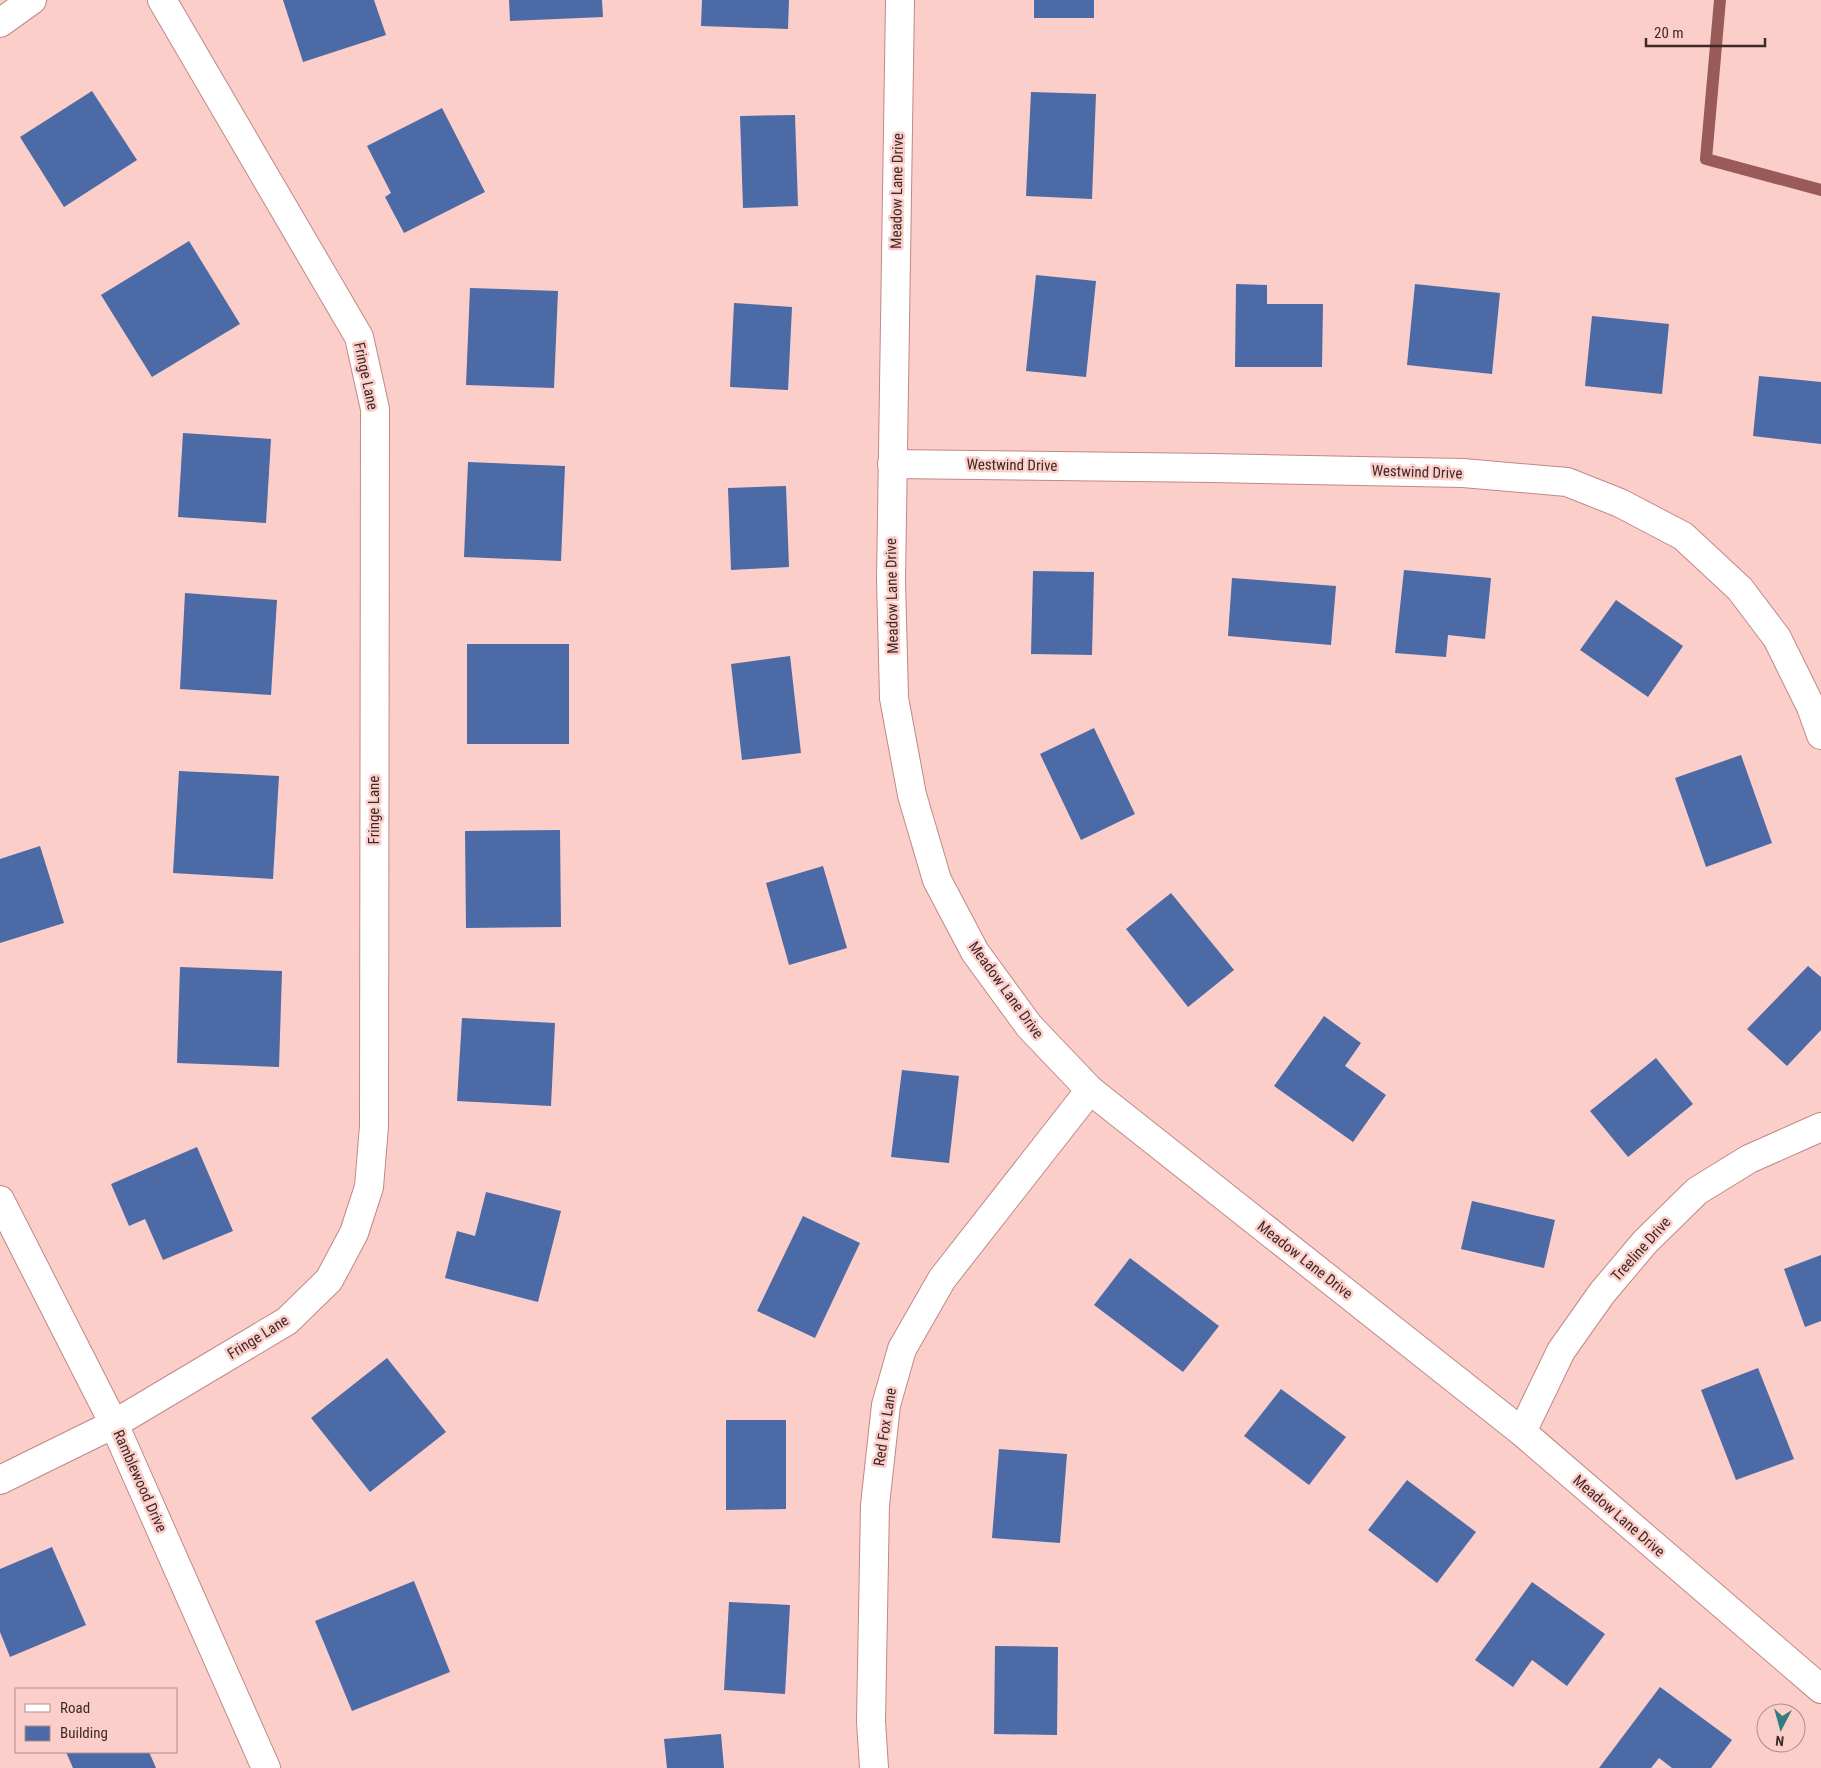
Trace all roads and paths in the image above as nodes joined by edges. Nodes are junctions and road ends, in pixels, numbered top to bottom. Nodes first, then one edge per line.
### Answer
1 (32, 0) edge
2 (162, 0) edge
3 (900, 0) edge
4 (0, 23) edge
5 (892, 464) junction
6 (1821, 735) edge
7 (1090, 1090) junction
8 (1821, 1127) edge
9 (0, 1200) edge
10 (114, 1424) junction
11 (1522, 1432) junction
12 (0, 1480) edge
13 (1821, 1689) edge
14 (266, 1768) edge
15 (874, 1768) edge

1 - 4 street
2 - 10 street, Fringe Lane
3 - 5 street, Meadow Lane Drive
5 - 6 street, Westwind Drive
5 - 7 street, Meadow Lane Drive
7 - 11 street, Meadow Lane Drive
7 - 15 street, Red Fox Lane
8 - 11 street, Treeline Drive
9 - 10 street, Ramblewood Drive
10 - 12 street, Fringe Lane
10 - 14 street, Ramblewood Drive
11 - 13 street, Meadow Lane Drive

